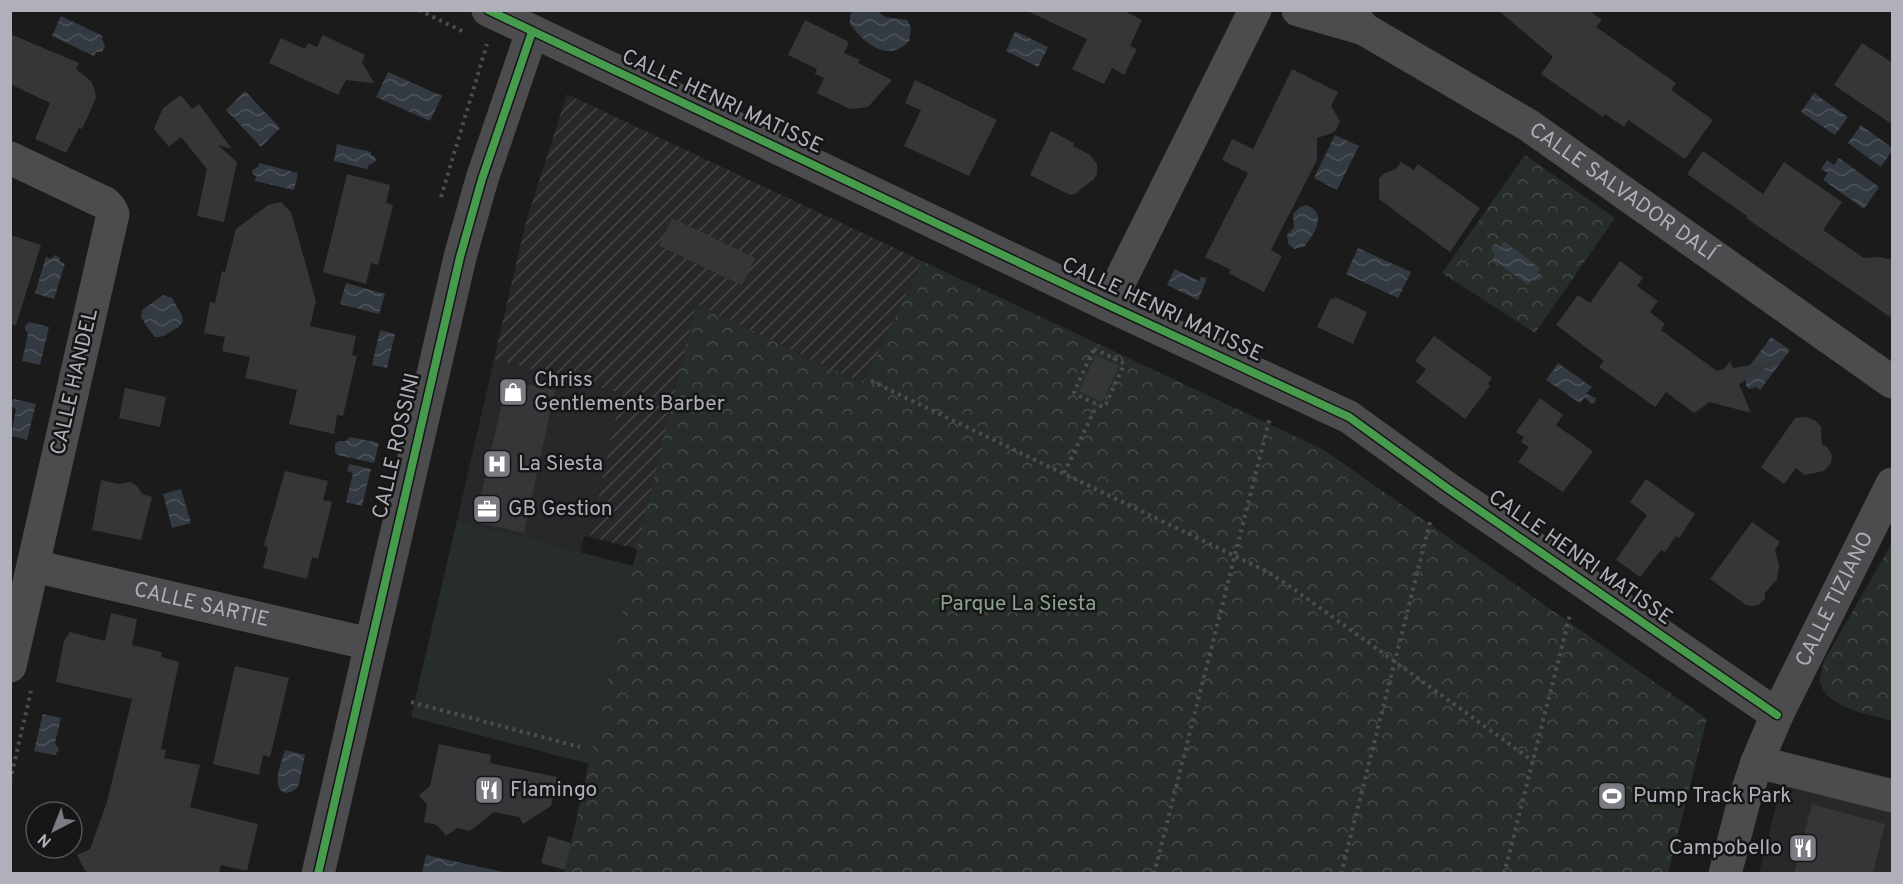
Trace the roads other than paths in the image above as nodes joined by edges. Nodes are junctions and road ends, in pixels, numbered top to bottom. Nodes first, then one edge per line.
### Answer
1 (1255, 10) edge
2 (1298, 10) edge
3 (1357, 20) edge
4 (478, 22) edge
5 (532, 32) junction
6 (10, 158) edge
7 (1108, 305) junction
8 (1893, 382) edge
9 (1893, 484) edge
10 (34, 566) junction
11 (370, 644) junction
12 (22, 674) edge
13 (1777, 715) junction
14 (1757, 762) junction
15 (1893, 796) edge
16 (318, 873) edge
17 (1725, 873) edge

1 - 7 street, CALLE HENRI MATISSE
2 - 3 street, CALLE SALVADOR DALÍ
3 - 8 street, CALLE SALVADOR DALÍ
4 - 5 street, CALLE HENRI MATISSE
5 - 7 street, CALLE HENRI MATISSE
5 - 11 street, CALLE ROSSINI
6 - 10 street, CALLE HANDEL
7 - 13 street, CALLE HENRI MATISSE
9 - 13 street, CALLE TIZIANO
10 - 11 street, CALLE SARTIE
10 - 12 street, CALLE HANDEL
11 - 16 street, CALLE ROSSINI
13 - 14 street, CALLE TIZIANO
14 - 15 street
14 - 17 street, CALLE TIZIANO

